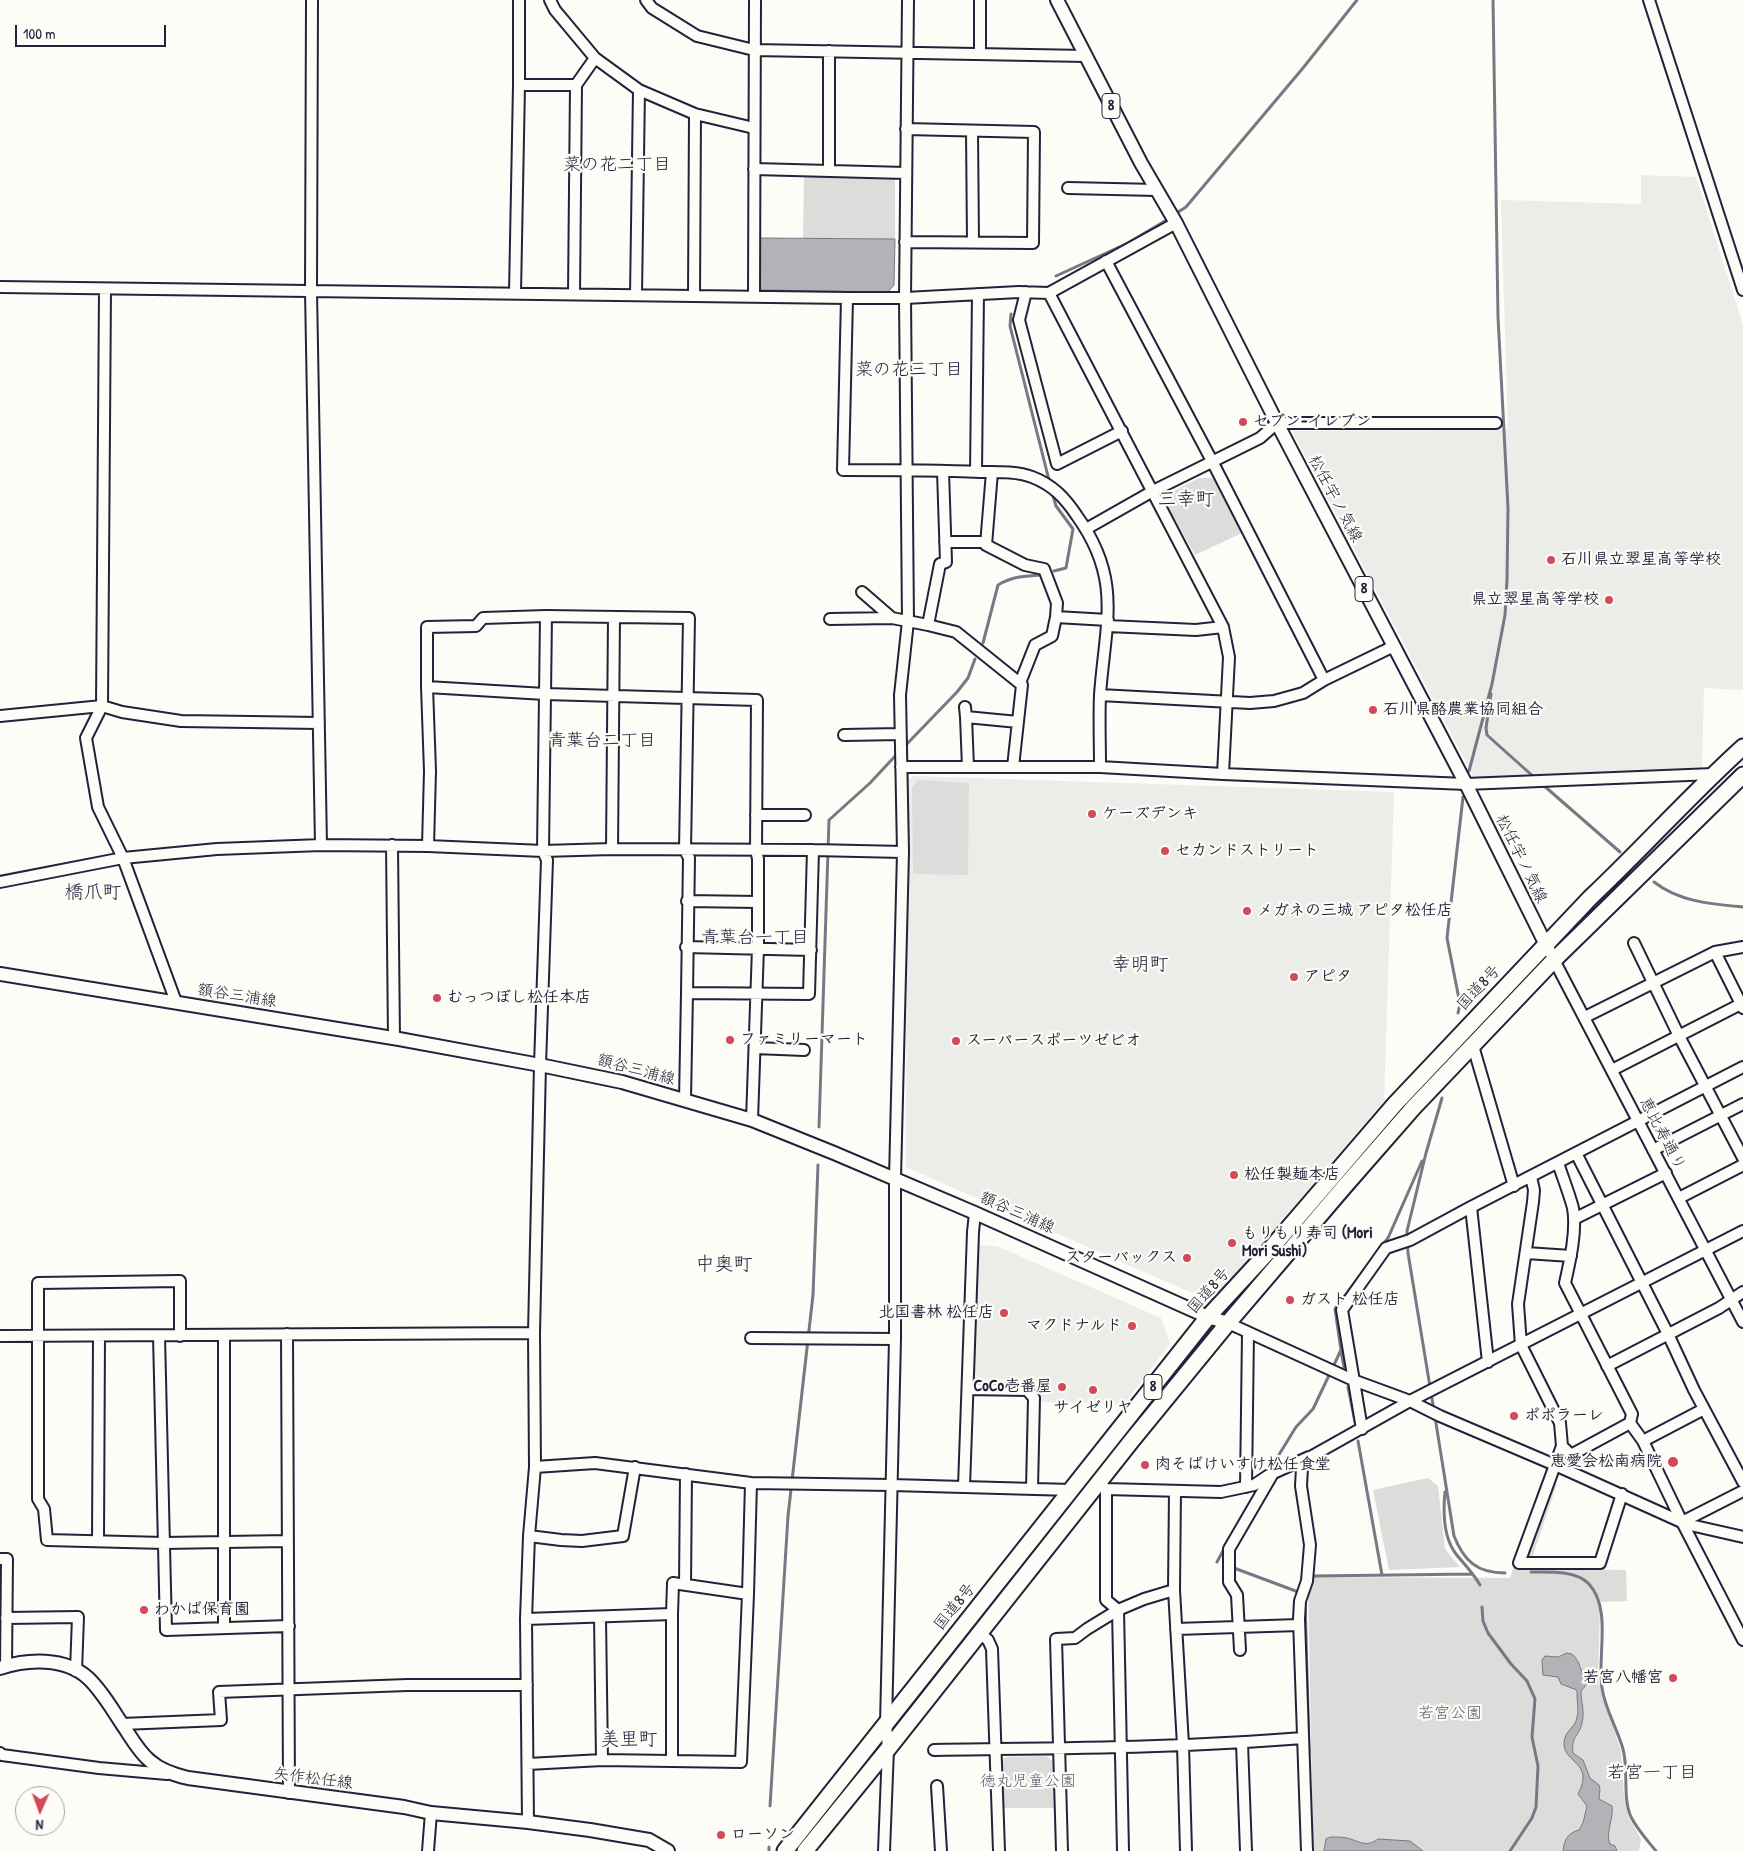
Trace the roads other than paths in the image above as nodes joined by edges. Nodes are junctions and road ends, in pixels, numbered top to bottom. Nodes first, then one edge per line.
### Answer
1 (312, 0) edge
2 (519, 0) edge
3 (550, 0) edge
4 (646, 0) edge
5 (755, 0) edge
6 (908, 0) edge
7 (980, 0) edge
8 (1649, 0) edge
9 (1060, 1) edge
10 (754, 50) junction
11 (829, 52) junction
12 (907, 53) junction
13 (980, 54) junction
14 (1086, 56) junction
15 (595, 58) junction
16 (518, 85) junction
17 (576, 85) junction
18 (639, 90) junction
19 (695, 114) junction
20 (754, 128) junction
21 (906, 128) junction
22 (972, 130) junction
23 (754, 169) junction
24 (829, 171) junction
25 (906, 173) junction
26 (1068, 188) dead end
27 (1157, 190) junction
28 (1172, 217) junction
29 (905, 242) junction
30 (973, 242) junction
31 (1106, 261) junction
32 (0, 287) edge
33 (105, 289) junction
34 (1743, 290) edge
35 (311, 291) junction
36 (1026, 292) junction
37 (515, 293) junction
38 (1048, 293) junction
39 (574, 294) junction
40 (978, 294) junction
41 (636, 295) junction
42 (694, 296) junction
43 (754, 296) junction
44 (846, 298) junction
45 (905, 298) junction
46 (1277, 423) junction
47 (1496, 423) dead end
48 (1122, 431) junction
49 (1212, 462) junction
50 (906, 469) junction
51 (943, 470) junction
52 (976, 472) junction
53 (992, 472) junction
54 (1153, 491) junction
55 (1086, 529) junction
56 (945, 542) junction
57 (986, 542) junction
58 (862, 592) dead end
59 (546, 616) junction
60 (614, 617) junction
61 (1056, 617) junction
62 (892, 618) junction
63 (830, 619) dead end
64 (908, 621) junction
65 (1108, 623) junction
66 (928, 625) junction
67 (1223, 626) junction
68 (1394, 646) junction
69 (1324, 680) junction
70 (1020, 683) junction
71 (427, 687) junction
72 (545, 694) junction
73 (614, 696) junction
74 (1100, 696) junction
75 (687, 699) junction
76 (1227, 701) junction
77 (102, 706) junction
78 (0, 716) edge
79 (1018, 722) junction
80 (319, 723) junction
81 (900, 734) junction
82 (844, 735) dead end
83 (1743, 746) edge
84 (901, 763) junction
85 (968, 767) junction
86 (1013, 767) junction
87 (1100, 767) junction
88 (1223, 774) junction
89 (1713, 774) junction
90 (1743, 774) edge
91 (1466, 784) junction
92 (756, 815) junction
93 (805, 815) dead end
94 (321, 844) junction
95 (392, 845) junction
96 (428, 846) junction
97 (612, 849) junction
98 (684, 850) junction
99 (756, 850) junction
100 (822, 850) junction
101 (543, 851) junction
102 (903, 852) junction
103 (123, 858) junction
104 (0, 882) edge
105 (688, 901) junction
106 (758, 902) junction
107 (1546, 943) junction
108 (1634, 943) dead end
109 (686, 947) junction
110 (1743, 947) edge
111 (758, 948) junction
112 (811, 950) junction
113 (1715, 952) junction
114 (1554, 960) junction
115 (0, 974) edge
116 (1652, 982) junction
117 (687, 993) junction
118 (757, 993) junction
119 (176, 1002) junction
120 (1742, 1004) edge
121 (1585, 1017) junction
122 (1679, 1036) junction
123 (394, 1039) junction
124 (1473, 1046) junction
125 (755, 1048) junction
126 (804, 1050) dead end
127 (540, 1064) junction
128 (1743, 1067) edge
129 (1612, 1070) junction
130 (1706, 1086) junction
131 (685, 1100) junction
132 (1743, 1104) edge
133 (1721, 1115) junction
134 (752, 1120) junction
135 (1638, 1121) junction
136 (1653, 1150) junction
137 (1576, 1153) junction
138 (1743, 1158) edge
139 (1558, 1163) junction
140 (1743, 1165) edge
141 (1666, 1172) junction
142 (1531, 1177) junction
143 (895, 1178) junction
144 (1514, 1186) junction
145 (1679, 1198) junction
146 (1602, 1205) junction
147 (1471, 1207) junction
148 (975, 1212) junction
149 (1574, 1219) junction
150 (1743, 1231) edge
151 (1706, 1250) junction
152 (1526, 1253) junction
153 (1571, 1256) junction
154 (1642, 1282) junction
155 (1743, 1292) edge
156 (1731, 1299) junction
157 (1580, 1313) junction
158 (1208, 1317) junction
159 (1743, 1322) edge
160 (1228, 1324) junction
161 (534, 1333) junction
162 (1248, 1333) junction
163 (287, 1334) junction
164 (1668, 1334) junction
165 (39, 1335) junction
166 (224, 1335) junction
167 (0, 1336) edge
168 (99, 1336) junction
169 (159, 1336) junction
170 (180, 1336) junction
171 (751, 1338) dead end
172 (895, 1339) junction
173 (1521, 1345) junction
174 (1488, 1362) junction
175 (1607, 1366) junction
176 (1353, 1380) junction
177 (968, 1389) junction
178 (1410, 1402) junction
179 (1704, 1409) junction
180 (1630, 1423) junction
181 (1362, 1429) junction
182 (1643, 1441) junction
183 (1562, 1446) junction
184 (1312, 1456) junction
185 (1556, 1465) junction
186 (535, 1467) junction
187 (635, 1467) junction
188 (686, 1474) junction
189 (1272, 1474) junction
190 (1743, 1482) edge
191 (751, 1483) junction
192 (892, 1485) junction
193 (1102, 1486) junction
194 (964, 1487) junction
195 (1246, 1487) junction
196 (1032, 1489) junction
197 (1070, 1490) junction
198 (1175, 1491) junction
199 (1743, 1491) edge
200 (1622, 1494) junction
201 (1682, 1522) junction
202 (529, 1536) junction
203 (1743, 1537) edge
204 (98, 1541) junction
205 (287, 1541) junction
206 (224, 1542) junction
207 (164, 1543) junction
208 (0, 1559) edge
209 (684, 1585) junction
210 (1174, 1590) junction
211 (748, 1594) junction
212 (1118, 1610) junction
213 (672, 1614) junction
214 (600, 1617) junction
215 (6, 1618) junction
216 (526, 1619) junction
217 (1739, 1623) edge
218 (1299, 1625) junction
219 (289, 1626) junction
220 (1239, 1627) junction
221 (224, 1628) junction
222 (1176, 1628) junction
223 (979, 1633) junction
224 (1743, 1640) edge
225 (1240, 1650) dead end
226 (3, 1667) edge
227 (76, 1671) junction
228 (527, 1685) junction
229 (289, 1689) junction
230 (122, 1724) junction
231 (886, 1724) junction
232 (1303, 1738) junction
233 (1242, 1743) junction
234 (1183, 1745) junction
235 (1121, 1746) junction
236 (1060, 1748) junction
237 (888, 1749) junction
238 (996, 1749) junction
239 (934, 1750) dead end
240 (0, 1753) edge
241 (602, 1760) junction
242 (672, 1760) junction
243 (528, 1764) junction
244 (170, 1774) junction
245 (938, 1786) dead end
246 (289, 1793) junction
247 (431, 1813) junction
248 (528, 1822) junction
249 (428, 1851) edge
250 (668, 1851) edge
251 (785, 1851) edge
252 (805, 1851) edge
253 (884, 1851) edge
254 (941, 1851) edge
255 (999, 1851) edge
256 (1062, 1851) edge
257 (1123, 1851) edge
258 (1186, 1851) edge
259 (1246, 1851) edge
260 (1307, 1851) edge

1 - 35 street
2 - 16 street
3 - 15 street
4 - 10 street
5 - 10 street
6 - 12 street
7 - 13 street
8 - 34 street
9 - 14 main road, 松任宇ノ気線 / 8
10 - 11 street
10 - 20 street
11 - 12 street
11 - 24 street
12 - 13 street
12 - 21 street
13 - 14 street
14 - 27 main road, 松任宇ノ気線 / 8
15 - 17 street
15 - 18 street
16 - 17 street
16 - 37 street
17 - 39 street
18 - 19 street
18 - 41 street
19 - 20 street
19 - 42 street
20 - 23 street
21 - 22 street
21 - 25 street
22 - 30 street
22 - 30 street
23 - 24 street
23 - 43 street
24 - 25 street
25 - 29 street
26 - 27 street
27 - 28 main road, 松任宇ノ気線 / 8
28 - 31 street
28 - 46 main road, 松任宇ノ気線 / 8
29 - 30 street
29 - 45 street
31 - 38 street
31 - 49 street
32 - 33 street
33 - 35 street
33 - 77 street
35 - 37 street
35 - 80 street
36 - 38 street
36 - 40 street
36 - 48 street
37 - 39 street
38 - 48 street
39 - 41 street
40 - 45 street
40 - 52 street
41 - 42 street
42 - 43 street
43 - 44 street
44 - 45 street
44 - 50 street
45 - 50 street
46 - 47 street
46 - 49 street
46 - 68 main road, 松任宇ノ気線 / 8
48 - 54 street
49 - 54 street
49 - 69 street
50 - 51 street
50 - 64 street
51 - 52 street
51 - 56 street
52 - 53 street
53 - 55 street
53 - 57 street
54 - 55 street
54 - 67 street
55 - 65 street
56 - 57 street
56 - 66 street
57 - 61 street
58 - 62 street
59 - 60 street
59 - 71 street
59 - 72 street
60 - 73 street
60 - 75 street
61 - 65 street
61 - 70 street
62 - 63 street
62 - 64 street
64 - 66 street
64 - 81 street
65 - 67 street
65 - 74 street
66 - 70 street
67 - 76 street
68 - 69 street
68 - 91 main road, 松任宇ノ気線 / 8
69 - 76 street
70 - 79 street
71 - 72 street
71 - 96 street
72 - 73 street
72 - 101 street
73 - 75 street
73 - 97 street
74 - 76 street
74 - 87 street
75 - 92 street
75 - 98 street
76 - 88 street
77 - 78 street
77 - 80 street
77 - 103 street
79 - 85 street
79 - 86 street
80 - 94 street
81 - 82 street
81 - 84 street
83 - 89 highway, 国道8号 / 8
84 - 85 street
84 - 102 street
85 - 86 street
86 - 87 street
87 - 88 street
88 - 91 street
89 - 91 street
89 - 107 highway, 国道8号 / 8
90 - 114 highway, 8
91 - 107 main road, 松任宇ノ気線 / 8
92 - 93 street
92 - 99 street
94 - 95 street
94 - 103 street
95 - 96 street
95 - 123 street
96 - 101 street
97 - 98 street
97 - 101 street
98 - 99 street
98 - 105 street
99 - 100 street
99 - 106 street
100 - 102 street
100 - 112 street
101 - 127 street
102 - 143 street
103 - 104 street
103 - 119 street
105 - 106 street
105 - 109 street
106 - 111 street
107 - 114 main road, 松任宇ノ気線 / 8
107 - 158 highway, 国道8号 / 8
108 - 116 street
109 - 111 street
109 - 117 street
110 - 113 street
111 - 112 street
111 - 118 street
112 - 118 street
113 - 116 street
113 - 120 street
114 - 121 street, 恵比寿通り
114 - 124 highway, 8
115 - 119 main road, 額谷三浦線
116 - 121 street
116 - 122 street
117 - 118 street
117 - 131 street
118 - 125 street
119 - 123 main road, 額谷三浦線
120 - 122 street
121 - 129 street, 恵比寿通り
122 - 129 street
122 - 130 street
123 - 127 main road, 額谷三浦線
124 - 144 street
124 - 160 highway, 8
125 - 126 street
125 - 134 street
127 - 131 main road, 額谷三浦線
127 - 161 street
128 - 130 street
129 - 135 street, 恵比寿通り
130 - 133 street
130 - 135 street
131 - 134 main road, 額谷三浦線
132 - 133 street
133 - 136 street
133 - 138 street
134 - 143 main road, 額谷三浦線
135 - 136 street, 恵比寿通り
135 - 137 street
136 - 141 street, 恵比寿通り
137 - 139 street
137 - 146 street
139 - 142 street
139 - 149 street
140 - 145 street
141 - 145 street, 恵比寿通り
141 - 146 street
142 - 144 street
142 - 152 street
143 - 148 main road, 額谷三浦線
143 - 172 street
144 - 147 street
145 - 151 street, 恵比寿通り
146 - 149 street
146 - 154 street
147 - 174 street
147 - 176 street
148 - 158 main road, 額谷三浦線
148 - 177 street
149 - 153 street
150 - 151 street
151 - 154 street
151 - 156 street, 恵比寿通り
152 - 153 street
152 - 173 street
153 - 157 street
154 - 157 street
154 - 164 street
155 - 156 street
156 - 159 street, 恵比寿通り
156 - 164 street
157 - 173 street
157 - 175 street
158 - 160 main road, 額谷三浦線
158 - 197 highway, 国道8号 / 8
160 - 162 street
160 - 193 highway, 8
161 - 163 street
161 - 186 street
162 - 176 street
162 - 195 street
163 - 166 street
163 - 205 street
164 - 175 street
164 - 179 street
165 - 167 street
165 - 168 street
165 - 170 street
165 - 204 street
166 - 170 street
166 - 206 street
168 - 169 street
168 - 204 street
169 - 170 street
169 - 207 street
171 - 172 street
172 - 192 street
173 - 174 street
173 - 183 street
174 - 178 street
175 - 180 street
176 - 178 street
176 - 181 street
177 - 194 street
177 - 196 street
178 - 181 street
178 - 185 street
179 - 182 street
179 - 190 street
180 - 182 street
180 - 183 street
181 - 184 street
182 - 201 street
183 - 185 street
184 - 189 street
184 - 218 street
185 - 200 street
185 - 200 street
186 - 187 street
186 - 202 street
187 - 188 street
187 - 202 street
188 - 191 street
188 - 209 street
189 - 195 street
189 - 220 street
191 - 192 street
191 - 211 street
192 - 194 street
192 - 231 street
193 - 198 street
193 - 212 street
193 - 223 highway, 8
194 - 196 street
195 - 198 street
196 - 197 street
197 - 231 highway, 国道8号 / 8
198 - 210 street
199 - 201 street
200 - 201 street
201 - 203 street
201 - 217 street
202 - 216 street
204 - 207 street
205 - 206 street
205 - 219 street
206 - 207 street
206 - 221 street
207 - 221 street
208 - 215 street
209 - 211 street
209 - 213 street
210 - 212 street
210 - 222 street
211 - 242 street
212 - 235 street
212 - 236 street
213 - 214 street
213 - 242 street
214 - 216 street
214 - 241 street
215 - 226 street
215 - 227 street
216 - 228 street
217 - 224 street
218 - 220 street
218 - 232 street
219 - 221 street
219 - 229 street
220 - 222 street
220 - 225 street
222 - 234 street
223 - 237 highway, 8
223 - 238 street
226 - 227 main road, 矢作松任線
227 - 230 main road, 矢作松任線
228 - 229 street
228 - 243 street
229 - 230 street
229 - 246 street
230 - 244 main road, 矢作松任線
231 - 237 street
231 - 251 highway, 国道8号 / 8
232 - 233 street
232 - 260 street
233 - 234 street
233 - 259 street
234 - 235 street
234 - 258 street
235 - 236 street
235 - 257 street
236 - 238 street
236 - 256 street
237 - 252 highway, 8
237 - 253 street
238 - 239 street
238 - 255 street
240 - 244 street
241 - 242 street
241 - 243 street
243 - 248 street
244 - 246 main road, 矢作松任線
245 - 254 street
246 - 247 main road, 矢作松任線
247 - 248 main road, 矢作松任線
247 - 249 street
248 - 250 main road, 矢作松任線

